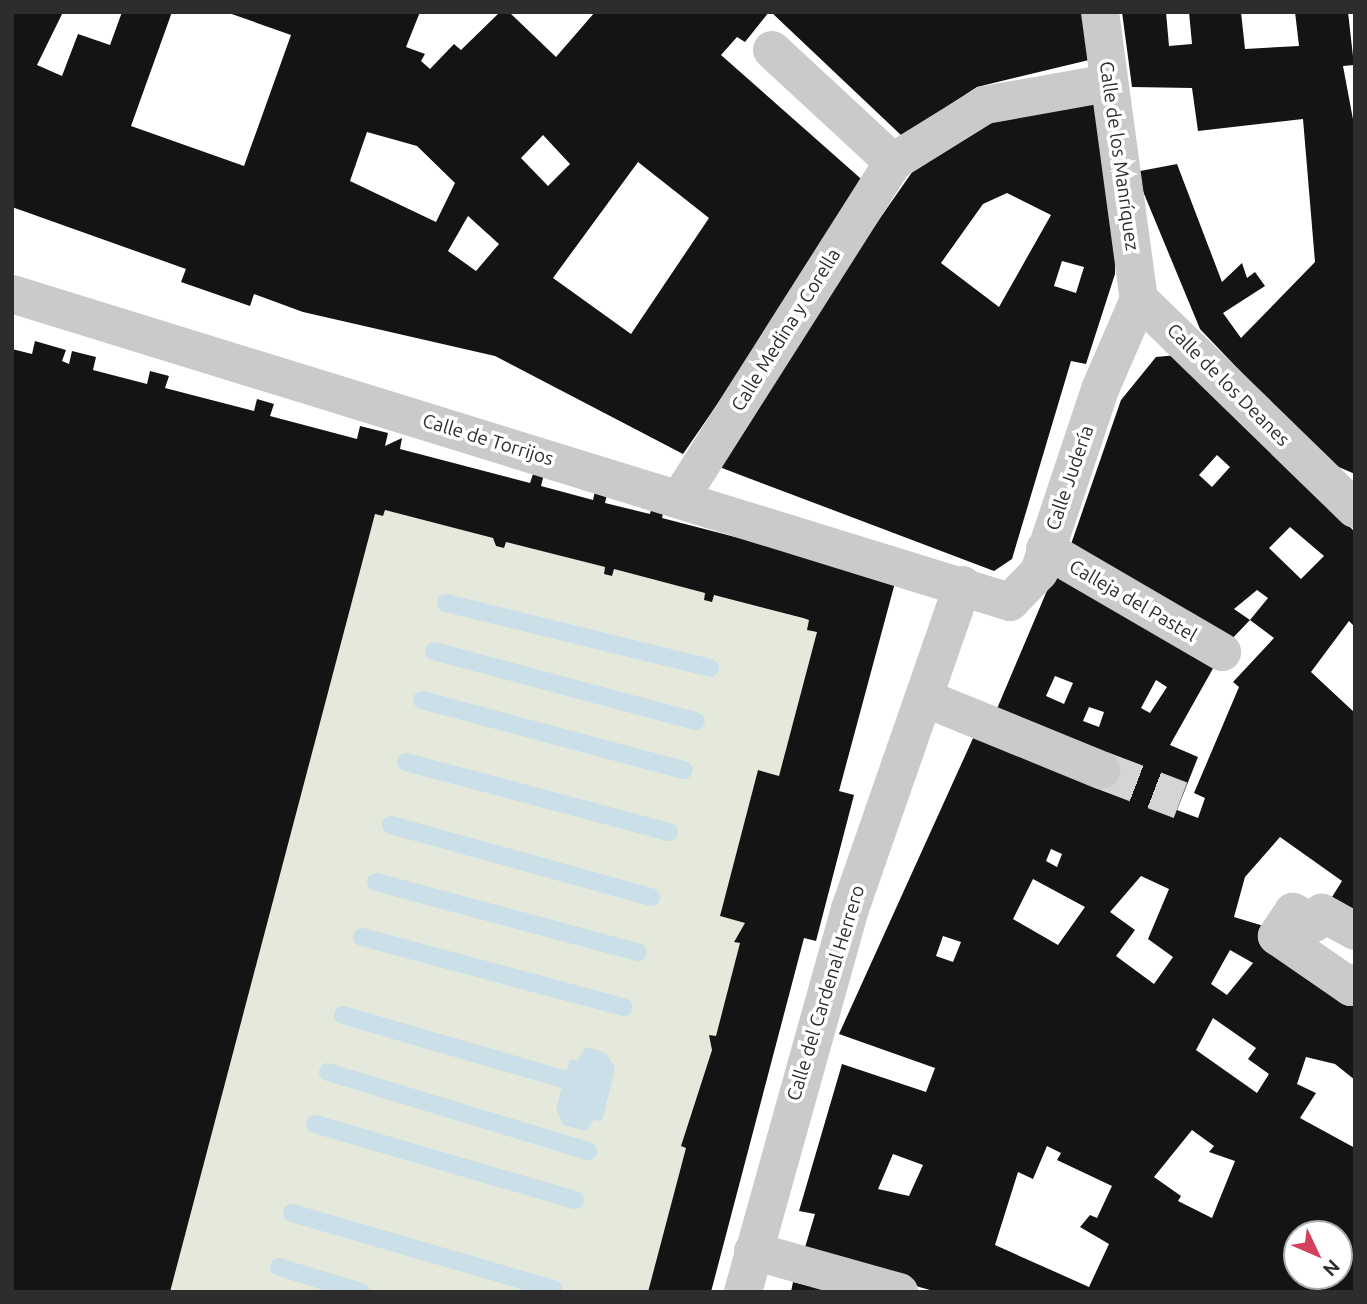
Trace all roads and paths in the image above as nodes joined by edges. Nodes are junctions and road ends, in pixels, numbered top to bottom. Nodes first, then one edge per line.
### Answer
1 (1100, 12) edge
2 (772, 50) dead end
3 (1109, 83) junction
4 (893, 162) junction
5 (12, 295) edge
6 (1139, 299) junction
7 (680, 498) junction
8 (1352, 503) edge
9 (1045, 549) junction
10 (963, 585) junction
11 (1222, 652) dead end
12 (927, 699) junction
13 (1101, 770) tunnel mouth
14 (1355, 931) edge
15 (1355, 982) edge
16 (753, 1251) junction
17 (743, 1292) edge
18 (900, 1292) edge

1 - 3 street, Calle de los Manríquez
2 - 4 street
3 - 4 street, Calle Medina y Corella
3 - 6 street, Calle de los Manríquez
4 - 7 street, Calle Medina y Corella
5 - 7 street, Calle de Torrijos
6 - 8 street, Calle de los Deanes
6 - 9 street, Calle Judería
7 - 10 street, Calle de Torrijos
9 - 10 street, Calle Judería
9 - 11 street, Calleja del Pastel
10 - 12 street, Calle del Cardenal Herrero
12 - 13 street
12 - 16 street, Calle del Cardenal Herrero
14 - 15 street
16 - 17 street, Calle del Cardenal Herrero
16 - 18 street

